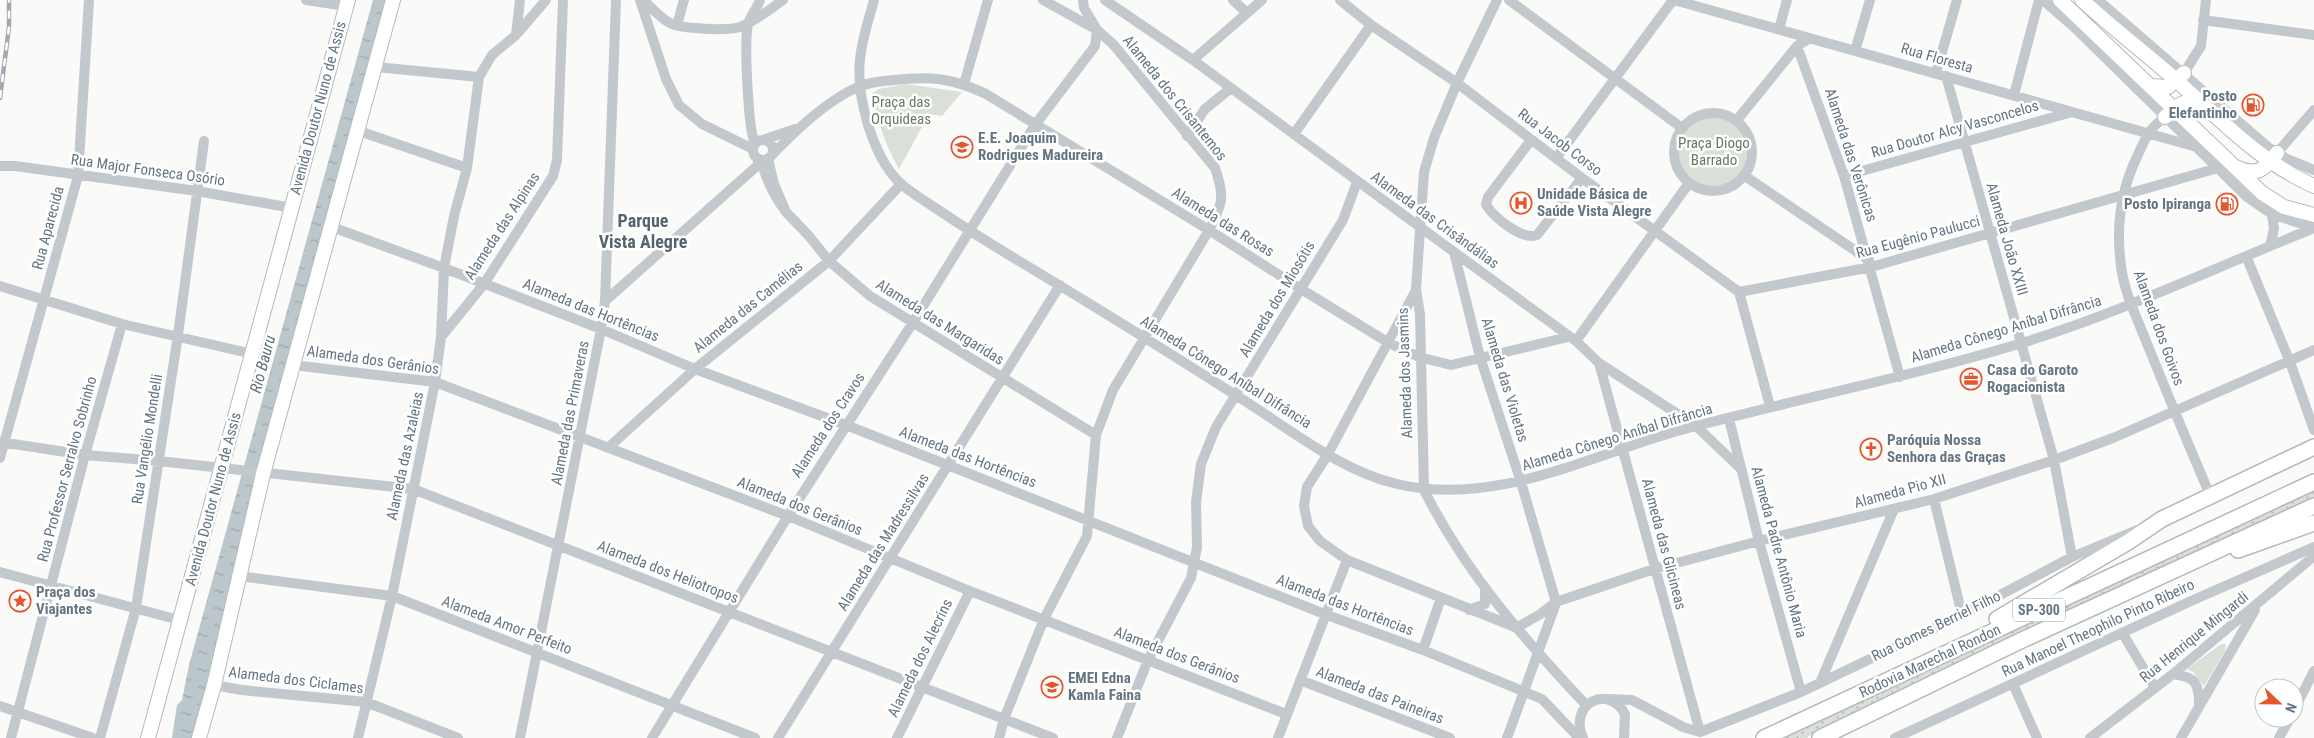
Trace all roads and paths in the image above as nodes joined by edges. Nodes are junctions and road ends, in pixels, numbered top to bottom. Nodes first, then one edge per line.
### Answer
1 (89, 0) edge
2 (306, 0) edge
3 (393, 0) edge
4 (520, 0) edge
5 (546, 0) edge
6 (563, 0) edge
7 (616, 0) edge
8 (642, 0) edge
9 (684, 0) edge
10 (760, 0) edge
11 (783, 0) edge
12 (874, 0) edge
13 (988, 0) edge
14 (1043, 0) edge
15 (1083, 0) edge
16 (1105, 0) edge
17 (1233, 0) edge
18 (1262, 0) edge
19 (1340, 0) edge
20 (1497, 0) edge
21 (1509, 0) edge
22 (1673, 0) edge
23 (1787, 0) edge
24 (1870, 0) edge
25 (1957, 0) edge
26 (2039, 0) edge
27 (2043, 0) edge
28 (2060, 0) edge
29 (2082, 0) edge
30 (2098, 0) edge
31 (2206, 0) edge
32 (347, 3) edge
33 (1699, 4) edge
34 (1247, 13) junction
35 (2203, 20) junction
36 (673, 24) junction
37 (748, 24) junction
38 (1371, 25) junction
39 (2075, 28) junction
40 (1097, 30) junction
41 (1779, 30) junction
42 (516, 35) junction
43 (2314, 35) edge
44 (2139, 37) junction
45 (652, 38) junction
46 (1810, 38) junction
47 (2104, 41) junction
48 (1797, 46) junction
49 (1856, 51) junction
50 (2145, 55) junction
51 (1193, 60) junction
52 (376, 67) junction
53 (1941, 75) junction
54 (480, 77) junction
55 (2180, 77) junction
56 (1616, 80) junction
57 (1457, 83) junction
58 (964, 84) junction
59 (2150, 86) junction
60 (859, 87) junction
61 (1231, 88) junction
62 (2014, 95) junction
63 (2207, 107) junction
64 (2314, 110) edge
65 (2073, 112) junction
66 (2169, 113) junction
67 (1737, 120) junction
68 (1035, 125) junction
69 (798, 128) junction
70 (1682, 128) junction
71 (359, 131) junction
72 (2148, 132) junction
73 (1294, 134) junction
74 (1187, 136) junction
75 (1531, 140) junction
76 (204, 141) dead end
77 (1964, 142) junction
78 (757, 144) junction
79 (2200, 146) junction
80 (2272, 154) junction
81 (1557, 157) junction
82 (765, 158) junction
83 (0, 166) edge
84 (2224, 166) junction
85 (467, 168) junction
86 (2314, 170) edge
87 (78, 176) junction
88 (1745, 176) junction
89 (1844, 176) junction
90 (1582, 178) junction
91 (1357, 182) junction
92 (1689, 183) junction
93 (900, 184) junction
94 (2314, 186) edge
95 (197, 191) junction
96 (2123, 195) junction
97 (2258, 198) junction
98 (292, 208) junction
99 (2272, 214) junction
100 (2314, 215) edge
101 (332, 227) junction
102 (1420, 227) junction
103 (2314, 228) edge
104 (968, 230) junction
105 (1209, 230) junction
106 (1656, 231) junction
107 (1990, 233) junction
108 (2270, 246) junction
109 (1454, 252) junction
110 (2246, 256) junction
111 (829, 261) junction
112 (1870, 263) junction
113 (444, 268) junction
114 (484, 284) junction
115 (1060, 285) junction
116 (0, 286) edge
117 (1301, 289) junction
118 (1416, 290) junction
119 (1739, 292) junction
120 (45, 299) junction
121 (605, 300) junction
122 (2132, 304) junction
123 (1406, 312) junction
124 (1420, 314) junction
125 (122, 324) junction
126 (912, 324) junction
127 (601, 329) junction
128 (178, 336) junction
129 (441, 337) junction
130 (1143, 338) junction
131 (1572, 339) junction
132 (1389, 343) junction
133 (2020, 343) junction
134 (2314, 350) edge
135 (252, 354) junction
136 (1419, 357) junction
137 (1480, 357) junction
138 (2290, 362) junction
139 (1599, 363) junction
140 (293, 365) junction
141 (695, 369) junction
142 (1900, 377) junction
143 (1003, 379) junction
144 (436, 382) junction
145 (1236, 395) junction
146 (1770, 406) junction
147 (2174, 411) junction
148 (1729, 419) junction
149 (846, 425) junction
150 (1696, 426) junction
151 (2314, 430) edge
152 (1096, 435) junction
153 (581, 438) junction
154 (2, 443) edge
155 (609, 447) junction
156 (2314, 447) edge
157 (1622, 448) junction
158 (1328, 454) junction
159 (85, 455) junction
160 (0, 458) edge
161 (2054, 460) junction
162 (159, 461) junction
163 (948, 466) junction
164 (221, 469) junction
165 (1741, 469) junction
166 (263, 474) junction
167 (1521, 482) junction
168 (2314, 482) edge
169 (413, 489) junction
170 (1424, 490) junction
171 (2210, 496) junction
172 (1934, 499) junction
173 (2314, 506) edge
174 (1894, 509) junction
175 (788, 516) junction
176 (2162, 519) junction
177 (1089, 521) junction
178 (2314, 524) edge
179 (1759, 541) junction
180 (558, 545) junction
181 (2314, 547) edge
182 (2314, 556) edge
183 (2072, 557) junction
184 (890, 558) junction
185 (1347, 560) junction
186 (1194, 562) junction
187 (1654, 569) junction
188 (0, 572) edge
189 (239, 576) junction
190 (2154, 580) junction
191 (52, 586) junction
192 (1485, 590) junction
193 (970, 591) junction
194 (392, 596) junction
195 (1441, 598) junction
196 (1556, 602) junction
197 (2258, 605) junction
198 (136, 608) junction
199 (1470, 610) junction
200 (729, 612) junction
201 (1327, 615) junction
202 (1962, 615) junction
203 (1044, 619) junction
204 (179, 620) junction
205 (1516, 628) junction
206 (2123, 634) junction
207 (1970, 643) junction
208 (1423, 650) junction
209 (834, 652) junction
210 (1537, 653) junction
211 (537, 654) junction
212 (1148, 660) junction
213 (2314, 671) edge
214 (2173, 674) junction
215 (1300, 680) junction
216 (1820, 683) junction
217 (2013, 684) junction
218 (214, 685) junction
219 (922, 686) junction
220 (2155, 688) junction
221 (2304, 690) edge
222 (1524, 692) junction
223 (1801, 692) junction
224 (1608, 699) junction
225 (366, 702) junction
226 (1586, 704) junction
227 (2200, 704) junction
228 (0, 706) edge
229 (671, 706) junction
230 (18, 712) junction
231 (1286, 714) junction
232 (1004, 719) junction
233 (1700, 732) junction
234 (11, 738) edge
235 (93, 738) edge
236 (100, 738) edge
237 (148, 738) edge
238 (199, 738) edge
239 (358, 738) edge
240 (458, 738) edge
241 (520, 738) edge
242 (652, 738) edge
243 (755, 738) edge
244 (778, 738) edge
245 (897, 738) edge
246 (999, 738) edge
247 (1054, 738) edge
248 (1117, 738) edge
249 (1278, 738) edge
250 (1450, 738) edge
251 (1507, 738) edge
252 (1579, 738) edge
253 (1583, 738) edge
254 (1624, 738) edge
255 (1764, 738) edge
256 (1820, 738) edge
257 (1896, 738) edge
258 (2037, 738) edge
259 (2090, 738) edge
260 (2181, 738) edge

1 - 87 street, Rua Aparecida
2 - 32 street
3 - 52 main road
4 - 42 street
5 - 42 street, Alameda das Azaleias
6 - 114 street, Alameda das Alpinas
7 - 121 street, Alameda das Primaveras
8 - 36 street
8 - 45 street
9 - 36 street
10 - 37 street, Alameda das Margaridas
11 - 37 street
12 - 60 street
13 - 58 street
14 - 40 street
15 - 40 street
16 - 51 street, Alameda das Crisândálias
17 - 34 street
18 - 34 street
19 - 38 street, Rua Jacob Corso
20 - 57 street, Alameda dos Jasmins
21 - 56 street
22 - 33 street, Rua Floresta
22 - 56 street
23 - 41 street
24 - 49 street
25 - 53 street
26 - 62 street
27 - 39 street
28 - 47 main road
29 - 50 main road
30 - 44 street
31 - 35 street
32 - 98 main road, Avenida Doutor Nuno de Assis
33 - 41 street, Rua Floresta
34 - 51 street
35 - 43 street
35 - 55 street
36 - 37 street
36 - 45 street
37 - 78 street, Alameda das Margaridas
38 - 57 street, Rua Jacob Corso
38 - 73 street
39 - 47 main road
39 - 66 street
40 - 68 street
40 - 74 street, Alameda dos Crisantemos
41 - 46 street, Rua Floresta
42 - 54 street, Alameda das Azaleias
44 - 50 main road
44 - 55 street
45 - 78 street
46 - 48 street
46 - 49 street, Rua Floresta
47 - 59 main road
48 - 67 street
48 - 89 street, Alameda das Verônicas
49 - 53 street, Rua Floresta
50 - 55 main road
51 - 61 street, Alameda das Crisândálias
52 - 54 street
52 - 71 main road
53 - 62 street, Rua Floresta
53 - 77 street, Alameda João XXIII
54 - 85 street, Alameda das Azaleias
55 - 59 main road
55 - 63 main road
55 - 80 street
56 - 70 street
56 - 81 street
57 - 75 street, Rua Jacob Corso
57 - 102 street, Alameda dos Jasmins
58 - 60 street, Alameda das Rosas
58 - 68 street, Alameda das Rosas
59 - 66 main road
60 - 69 street, Alameda das Rosas
60 - 93 street
61 - 73 street, Alameda das Crisândálias
61 - 74 street
62 - 65 street, Rua Floresta
63 - 66 main road
63 - 80 main road
64 - 80 street
65 - 72 street, Rua Floresta
65 - 77 street, Rua Doutor Alcy Vasconcelos
66 - 72 street, Alameda dos Goivos
66 - 79 main road
67 - 70 street
67 - 88 street
68 - 104 street, Alameda dos Cravos
68 - 105 street, Alameda das Rosas
69 - 78 street
69 - 82 street
70 - 92 street
71 - 85 street
71 - 101 main road
72 - 79 street, Rua Floresta
72 - 96 street, Alameda dos Goivos
73 - 91 street, Alameda das Crisândálias
74 - 105 street, Alameda dos Crisantemos
75 - 81 street, Rua Jacob Corso
75 - 90 street
76 - 95 street, Rua Vangélio Mondelli
77 - 89 street, Rua Doutor Alcy Vasconcelos
77 - 107 street, Alameda João XXIII
78 - 82 street, Alameda das Margaridas
78 - 82 street, Alameda das Margaridas
79 - 84 main road
80 - 84 main road
80 - 86 street
80 - 94 main road
81 - 90 street, Rua Jacob Corso
82 - 111 street, Alameda das Margaridas
82 - 121 street
83 - 87 street, Rua Major Fonseca Osório
84 - 96 street, Rua Eugênio Paulucci
84 - 97 main road
85 - 113 street, Alameda das Azaleias
87 - 95 street, Rua Major Fonseca Osório
87 - 120 street, Rua Aparecida
88 - 92 street
88 - 112 street
89 - 112 street, Alameda das Verônicas
90 - 106 street, Rua Jacob Corso
91 - 102 street, Alameda das Crisândálias
91 - 117 street, Alameda dos Miosótis
92 - 106 street
93 - 104 street, Alameda Cônego Aníbal Difrância
93 - 111 street, Alameda das Camélias
95 - 98 street, Rua Major Fonseca Osório
95 - 128 street, Rua Vangélio Mondelli
96 - 107 street, Rua Eugênio Paulucci
96 - 122 street, Alameda dos Goivos
97 - 99 street
97 - 100 main road
98 - 135 main road, Avenida Doutor Nuno de Assis
99 - 103 street
99 - 108 street
101 - 113 street, Alameda das Hortências
101 - 140 main road
102 - 109 street, Alameda das Crisândálias
102 - 118 street, Alameda dos Jasmins
103 - 108 street, Alameda Cônego Aníbal Difrância
104 - 115 street, Alameda Cônego Aníbal Difrância
104 - 126 street, Alameda dos Cravos
105 - 117 street, Alameda das Rosas
105 - 130 street, Alameda dos Crisantemos
106 - 119 street, Rua Jacob Corso
106 - 131 street
107 - 112 street, Rua Eugênio Paulucci
107 - 133 street, Alameda João XXIII
108 - 110 street, Alameda Cônego Aníbal Difrância
109 - 131 street, Alameda das Crisândálias
109 - 137 street, Alameda das Violetas
110 - 122 street, Alameda Cônego Aníbal Difrância
110 - 138 street
111 - 126 street, Alameda das Margaridas
111 - 141 street, Alameda das Camélias
112 - 119 street, Rua Eugênio Paulucci
112 - 142 street, Alameda das Verônicas
113 - 114 street, Alameda das Hortências
113 - 129 street, Alameda das Azaleias
114 - 127 street, Alameda das Hortências
114 - 129 street, Alameda das Alpinas
115 - 130 street, Alameda Cônego Aníbal Difrância
115 - 143 street, Alameda das Madressilvas
116 - 120 street
117 - 132 street, Alameda das Rosas
117 - 145 street, Alameda dos Miosótis
118 - 123 street
118 - 124 street, Alameda dos Jasmins
119 - 146 street
120 - 125 street
120 - 154 street, Rua Aparecida
121 - 127 street, Alameda das Primaveras
122 - 133 street, Alameda Cônego Aníbal Difrância
122 - 147 street, Alameda dos Goivos
123 - 124 street
123 - 132 street
124 - 136 street, Alameda dos Jasmins
125 - 128 street
125 - 159 street, Rua Professor Serralvo Sobrinho
126 - 143 street, Alameda das Margaridas
126 - 149 street, Alameda dos Cravos
127 - 141 street, Alameda das Hortências
127 - 153 street, Alameda das Primaveras
128 - 135 street
128 - 162 street, Rua Vangélio Mondelli
129 - 144 street, Alameda das Azaleias
130 - 145 street, Alameda Cônego Aníbal Difrância
130 - 152 street, Alameda dos Crisantemos
131 - 137 street, Alameda das Rosas
131 - 139 street, Alameda das Crisândálias
132 - 136 street, Alameda das Rosas
132 - 158 street
133 - 142 street, Alameda Cônego Aníbal Difrância
133 - 161 street, Alameda João XXIII
134 - 138 street, Alameda Pio XII
135 - 164 main road, Avenida Doutor Nuno de Assis
136 - 137 street, Alameda das Rosas
136 - 170 street, Alameda dos Jasmins
137 - 167 street, Alameda das Violetas
138 - 147 street, Alameda Pio XII
138 - 151 street
139 - 150 street, Alameda das Crisândálias
139 - 157 street, Alameda das Glicineas
140 - 144 street, Alameda dos Gerânios
140 - 166 main road
141 - 149 street, Alameda das Hortências
141 - 155 street, Alameda das Camélias
142 - 146 street, Alameda Cônego Aníbal Difrância
143 - 152 street, Alameda das Margaridas
143 - 163 street, Alameda das Madressilvas
144 - 153 street, Alameda dos Gerânios
144 - 169 street, Alameda das Azaleias
145 - 158 street, Alameda Cônego Aníbal Difrância
145 - 186 street, Alameda dos Miosótis
146 - 148 street, Alameda Cônego Aníbal Difrância
147 - 161 street, Alameda Pio XII
147 - 171 street, Alameda dos Goivos
148 - 150 street, Alameda Cônego Aníbal Difrância
148 - 165 street, Alameda Padre Antônio Maria
149 - 163 street, Alameda das Hortências
149 - 175 street, Alameda dos Cravos
150 - 157 street, Alameda Cônego Aníbal Difrância
150 - 165 street, Alameda das Crisândálias
152 - 177 street, Alameda dos Crisantemos
153 - 155 street, Alameda dos Gerânios
153 - 180 street, Alameda das Primaveras
154 - 159 street, Alameda dos Heliotropos
154 - 160 street, Rua Aparecida
155 - 175 street, Alameda dos Gerânios
156 - 171 highway, Rua Gomes Berriel Filho
157 - 167 street, Alameda Cônego Aníbal Difrância
157 - 187 street, Alameda das Glicineas
158 - 170 street, Alameda Cônego Aníbal Difrância
158 - 185 street
159 - 162 street, Alameda dos Heliotropos
159 - 191 street, Rua Professor Serralvo Sobrinho
161 - 172 street, Alameda Pio XII
161 - 183 street, Alameda João XXIII
162 - 164 street, Alameda dos Heliotropos
162 - 198 street, Rua Vangélio Mondelli
163 - 177 street, Alameda das Hortências
163 - 184 street, Alameda das Madressilvas
164 - 166 street, Alameda dos Heliotropos
164 - 204 main road, Avenida Doutor Nuno de Assis
165 - 179 street, Alameda Padre Antônio Maria
166 - 169 street, Alameda dos Heliotropos
166 - 189 main road
167 - 170 street, Alameda Cônego Aníbal Difrância
167 - 196 street, Alameda das Violetas
168 - 207 highway, Rodovia Marechal Rondon / SP-300
169 - 180 street, Alameda dos Heliotropos
169 - 194 street, Alameda das Azaleias
170 - 192 street, Alameda dos Jasmins
171 - 176 highway, Rua Gomes Berriel Filho
172 - 174 street, Alameda Pio XII
172 - 202 street
173 - 190 highway, Rodovia Marechal Rondon / SP-300
174 - 179 street, Alameda Pio XII
174 - 216 street
175 - 184 street, Alameda dos Gerânios
175 - 200 street, Alameda dos Cravos
176 - 183 street, Rua Gomes Berriel Filho
176 - 207 highway
177 - 186 street, Alameda das Hortências
177 - 203 street, Alameda dos Crisantemos
178 - 190 highway
179 - 187 street, Alameda Pio XII
179 - 223 street, Alameda Padre Antônio Maria
180 - 200 street, Alameda dos Heliotropos
180 - 211 street, Alameda das Primaveras
181 - 206 street, Rua Manoel Theophilo Pinto Ribeiro
182 - 197 street, Rua Henrique Mingardi
183 - 202 street, Rua Gomes Berriel Filho
184 - 193 street, Alameda dos Gerânios
184 - 209 street, Alameda das Madressilvas
185 - 195 street
185 - 201 street
186 - 201 street, Alameda das Hortências
186 - 212 street, Alameda dos Miosótis
187 - 196 street, Alameda Pio XII
187 - 233 street, Alameda das Glicineas
188 - 191 street
189 - 194 street, Alameda Amor Perfeito
189 - 218 main road
190 - 256 highway, Rodovia Marechal Rondon / SP-300
191 - 198 street
191 - 230 street, Rua Professor Serralvo Sobrinho
192 - 199 street
192 - 205 street, Alameda dos Jasmins
193 - 203 street, Alameda dos Gerânios
193 - 219 street, Alameda dos Alecrins
194 - 211 street, Alameda Amor Perfeito
194 - 225 street, Alameda das Azaleias
195 - 199 street
195 - 208 street
196 - 205 street, Alameda Pio XII
196 - 210 street
197 - 214 street, Rua Henrique Mingardi
197 - 227 street
198 - 204 street
198 - 236 street, Rua Vangélio Mondelli
199 - 205 street
200 - 209 street, Alameda dos Heliotropos
200 - 229 street, Alameda dos Cravos
201 - 208 street, Alameda das Hortências
201 - 215 street
202 - 216 street, Rua Gomes Berriel Filho
203 - 212 street, Alameda dos Gerânios
203 - 232 street, Alameda dos Crisantemos
204 - 237 main road, Avenida Doutor Nuno de Assis
205 - 210 street, Alameda dos Jasmins
206 - 217 street, Rua Manoel Theophilo Pinto Ribeiro
206 - 220 street
207 - 255 highway, Rodovia Marechal Rondon / SP-300
208 - 222 street, Alameda das Hortências
209 - 219 street, Alameda dos Heliotropos
209 - 244 street, Alameda das Madressilvas
210 - 222 street
210 - 226 street, Alameda dos Jasmins
211 - 229 street, Alameda Amor Perfeito
211 - 241 street, Alameda das Primaveras
212 - 231 street, Alameda dos Gerânios
212 - 248 street, Alameda dos Miosótis
213 - 221 street
214 - 220 street, Rua Henrique Mingardi
214 - 227 street
215 - 231 street
215 - 250 street, Alameda das Paineiras
216 - 223 street, Rua Gomes Berriel Filho
217 - 257 street, Rua Manoel Theophilo Pinto Ribeiro
217 - 258 street
218 - 225 street, Alameda dos Ciclames
218 - 238 main road
219 - 232 street, Alameda dos Heliotropos
219 - 245 street, Alameda dos Alecrins
220 - 259 street, Rua Henrique Mingardi
222 - 251 street
222 - 252 street, Alameda das Hortências
223 - 233 street, Rua Gomes Berriel Filho
224 - 226 street
224 - 233 street
224 - 254 street
225 - 239 street, Alameda das Azaleias
225 - 240 street, Alameda dos Ciclames
226 - 253 street
227 - 260 street
228 - 230 street
229 - 242 street, Alameda dos Cravos
229 - 243 street, Alameda Amor Perfeito
230 - 234 street, Rua Professor Serralvo Sobrinho
230 - 235 street
231 - 249 street
232 - 246 street, Alameda dos Crisantemos
232 - 247 street, Alameda dos Heliotropos

